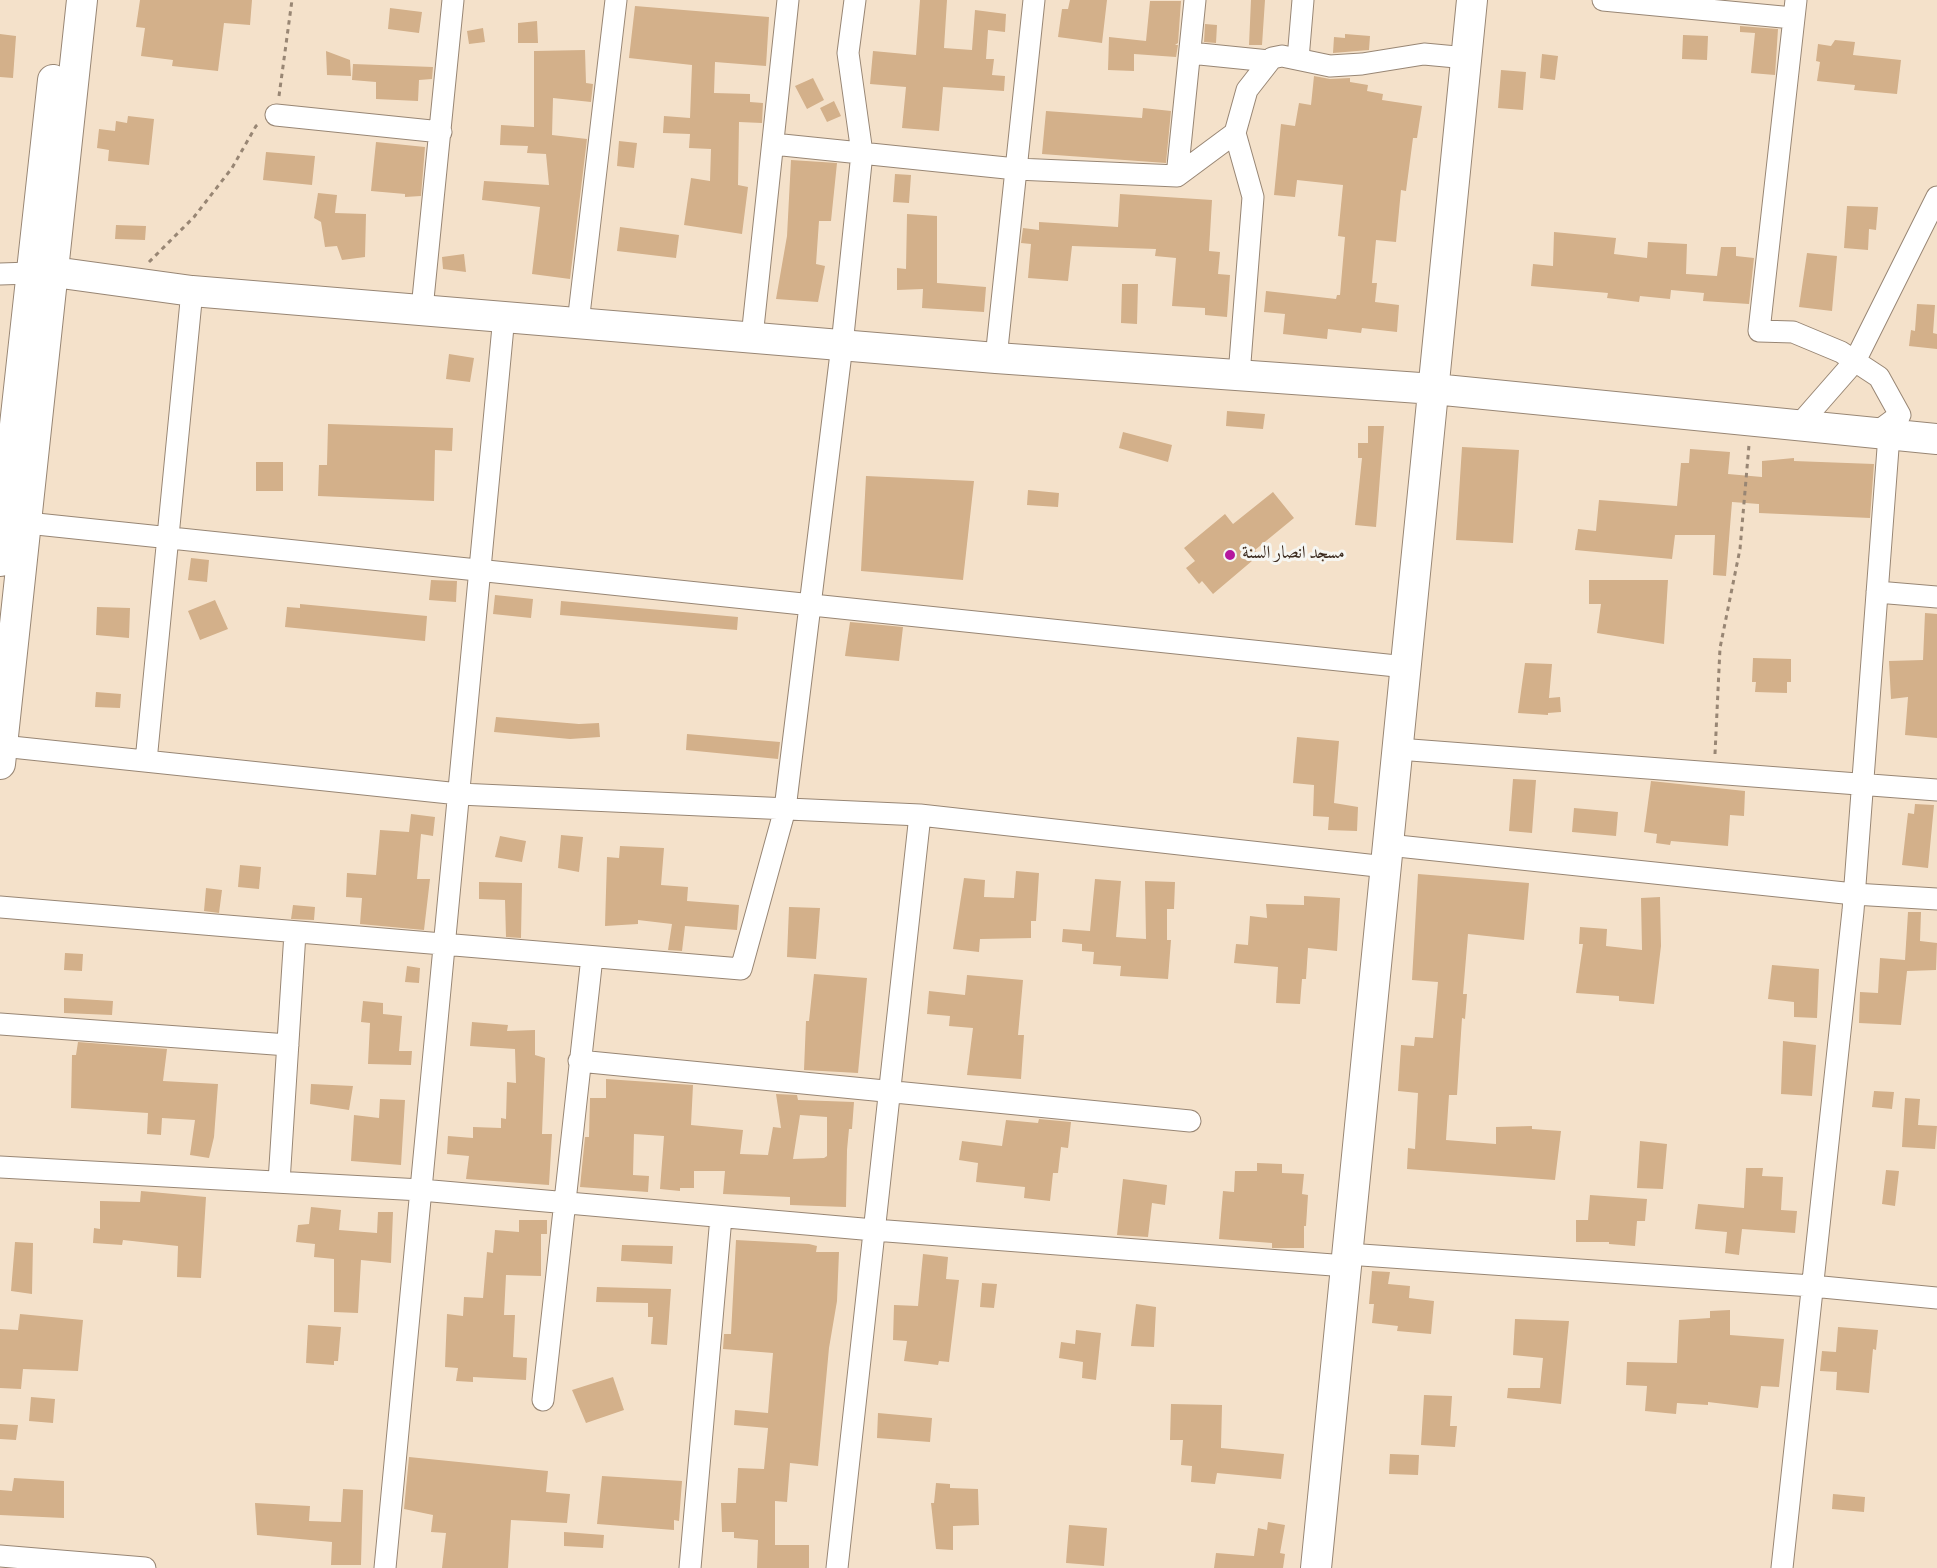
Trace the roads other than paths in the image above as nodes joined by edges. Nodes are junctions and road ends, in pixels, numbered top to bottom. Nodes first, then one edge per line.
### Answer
1 (62, 0) edge
2 (82, 0) edge
3 (453, 0) edge
4 (616, 0) edge
5 (788, 0) edge
6 (855, 0) edge
7 (1034, 0) edge
8 (1195, 0) edge
9 (1303, 0) edge
10 (1472, 0) edge
11 (1603, 0) edge
12 (1795, 9) edge
13 (1190, 53) junction
14 (1467, 58) junction
15 (1298, 59) junction
16 (1269, 61) junction
17 (276, 115) road end
18 (441, 132) junction
19 (1235, 133) junction
20 (773, 144) junction
21 (862, 153) junction
22 (1016, 169) junction
23 (1178, 176) junction
24 (1937, 197) edge
25 (42, 273) junction
26 (0, 274) edge
27 (192, 291) junction
28 (422, 309) junction
29 (504, 316) junction
30 (578, 323) junction
31 (752, 337) junction
32 (842, 345) junction
33 (996, 358) junction
34 (1855, 361) junction
35 (1239, 375) junction
36 (1434, 389) junction
37 (1799, 425) junction
38 (1883, 433) junction
39 (1937, 439) edge
40 (27, 523) junction
41 (168, 536) junction
42 (0, 561) edge
43 (480, 569) junction
44 (1877, 592) junction
45 (1937, 597) edge
46 (810, 604) junction
47 (1406, 667) junction
48 (1398, 749) junction
49 (1, 755) edge
50 (146, 761) junction
51 (1862, 785) junction
52 (1937, 790) edge
53 (459, 794) junction
54 (785, 808) junction
55 (920, 815) junction
56 (1387, 856) junction
57 (1854, 894) junction
58 (1937, 899) edge
59 (0, 907) edge
60 (295, 933) junction
61 (445, 946) junction
62 (592, 957) junction
63 (0, 1024) edge
64 (288, 1045) junction
65 (579, 1061) junction
66 (890, 1092) junction
67 (1190, 1121) dead end
68 (0, 1167) edge
69 (279, 1182) junction
70 (421, 1190) junction
71 (563, 1202) junction
72 (721, 1217) junction
73 (874, 1230) junction
74 (1347, 1260) junction
75 (1812, 1286) junction
76 (1937, 1298) edge
77 (543, 1400) dead end
78 (0, 1556) edge
79 (145, 1568) edge
80 (385, 1568) edge
81 (690, 1568) edge
82 (837, 1568) edge
83 (1316, 1568) edge
84 (1782, 1568) edge

1 - 25 street
2 - 25 street
3 - 18 street
4 - 30 street
5 - 20 street
6 - 21 street
7 - 22 street
8 - 13 street
9 - 15 street
10 - 14 street
11 - 12 street
12 - 34 street
13 - 16 street
13 - 23 street
14 - 15 street
14 - 36 street
15 - 16 street
16 - 19 street
17 - 18 street
18 - 28 street
19 - 23 street
19 - 35 street
20 - 21 street
20 - 31 street
21 - 22 street
21 - 32 street
22 - 23 street
22 - 33 street
24 - 34 street
25 - 26 street
25 - 27 street
25 - 40 street
25 - 42 street
27 - 28 street
27 - 41 street
28 - 29 street
29 - 30 street
29 - 43 street
30 - 31 street
31 - 32 street
32 - 33 street
32 - 46 street
33 - 35 street
34 - 37 street
34 - 38 street
35 - 36 street
36 - 37 street
36 - 47 street
37 - 38 street
38 - 39 street
38 - 44 street
40 - 41 street
40 - 49 street
41 - 43 street
41 - 50 street
43 - 46 street
43 - 53 street
44 - 45 street
44 - 51 street
46 - 47 street
46 - 54 street
47 - 48 street
48 - 51 street
48 - 56 street
49 - 50 street
50 - 53 street
51 - 52 street
51 - 57 street
53 - 54 street
53 - 61 street
54 - 55 street
54 - 62 street
55 - 56 street
55 - 66 street
56 - 57 street
56 - 74 street
57 - 58 street
57 - 75 street
59 - 60 street
60 - 61 street
60 - 64 street
61 - 62 street
61 - 70 street
62 - 65 street
63 - 64 street
64 - 69 street
65 - 66 street
65 - 71 street
66 - 67 street
66 - 73 street
68 - 69 street
69 - 70 street
70 - 71 street
70 - 80 street
71 - 72 street
71 - 77 street
72 - 73 street
72 - 81 street
73 - 74 street
73 - 82 street
74 - 75 street
74 - 83 street
75 - 76 street
75 - 84 street
78 - 79 street

